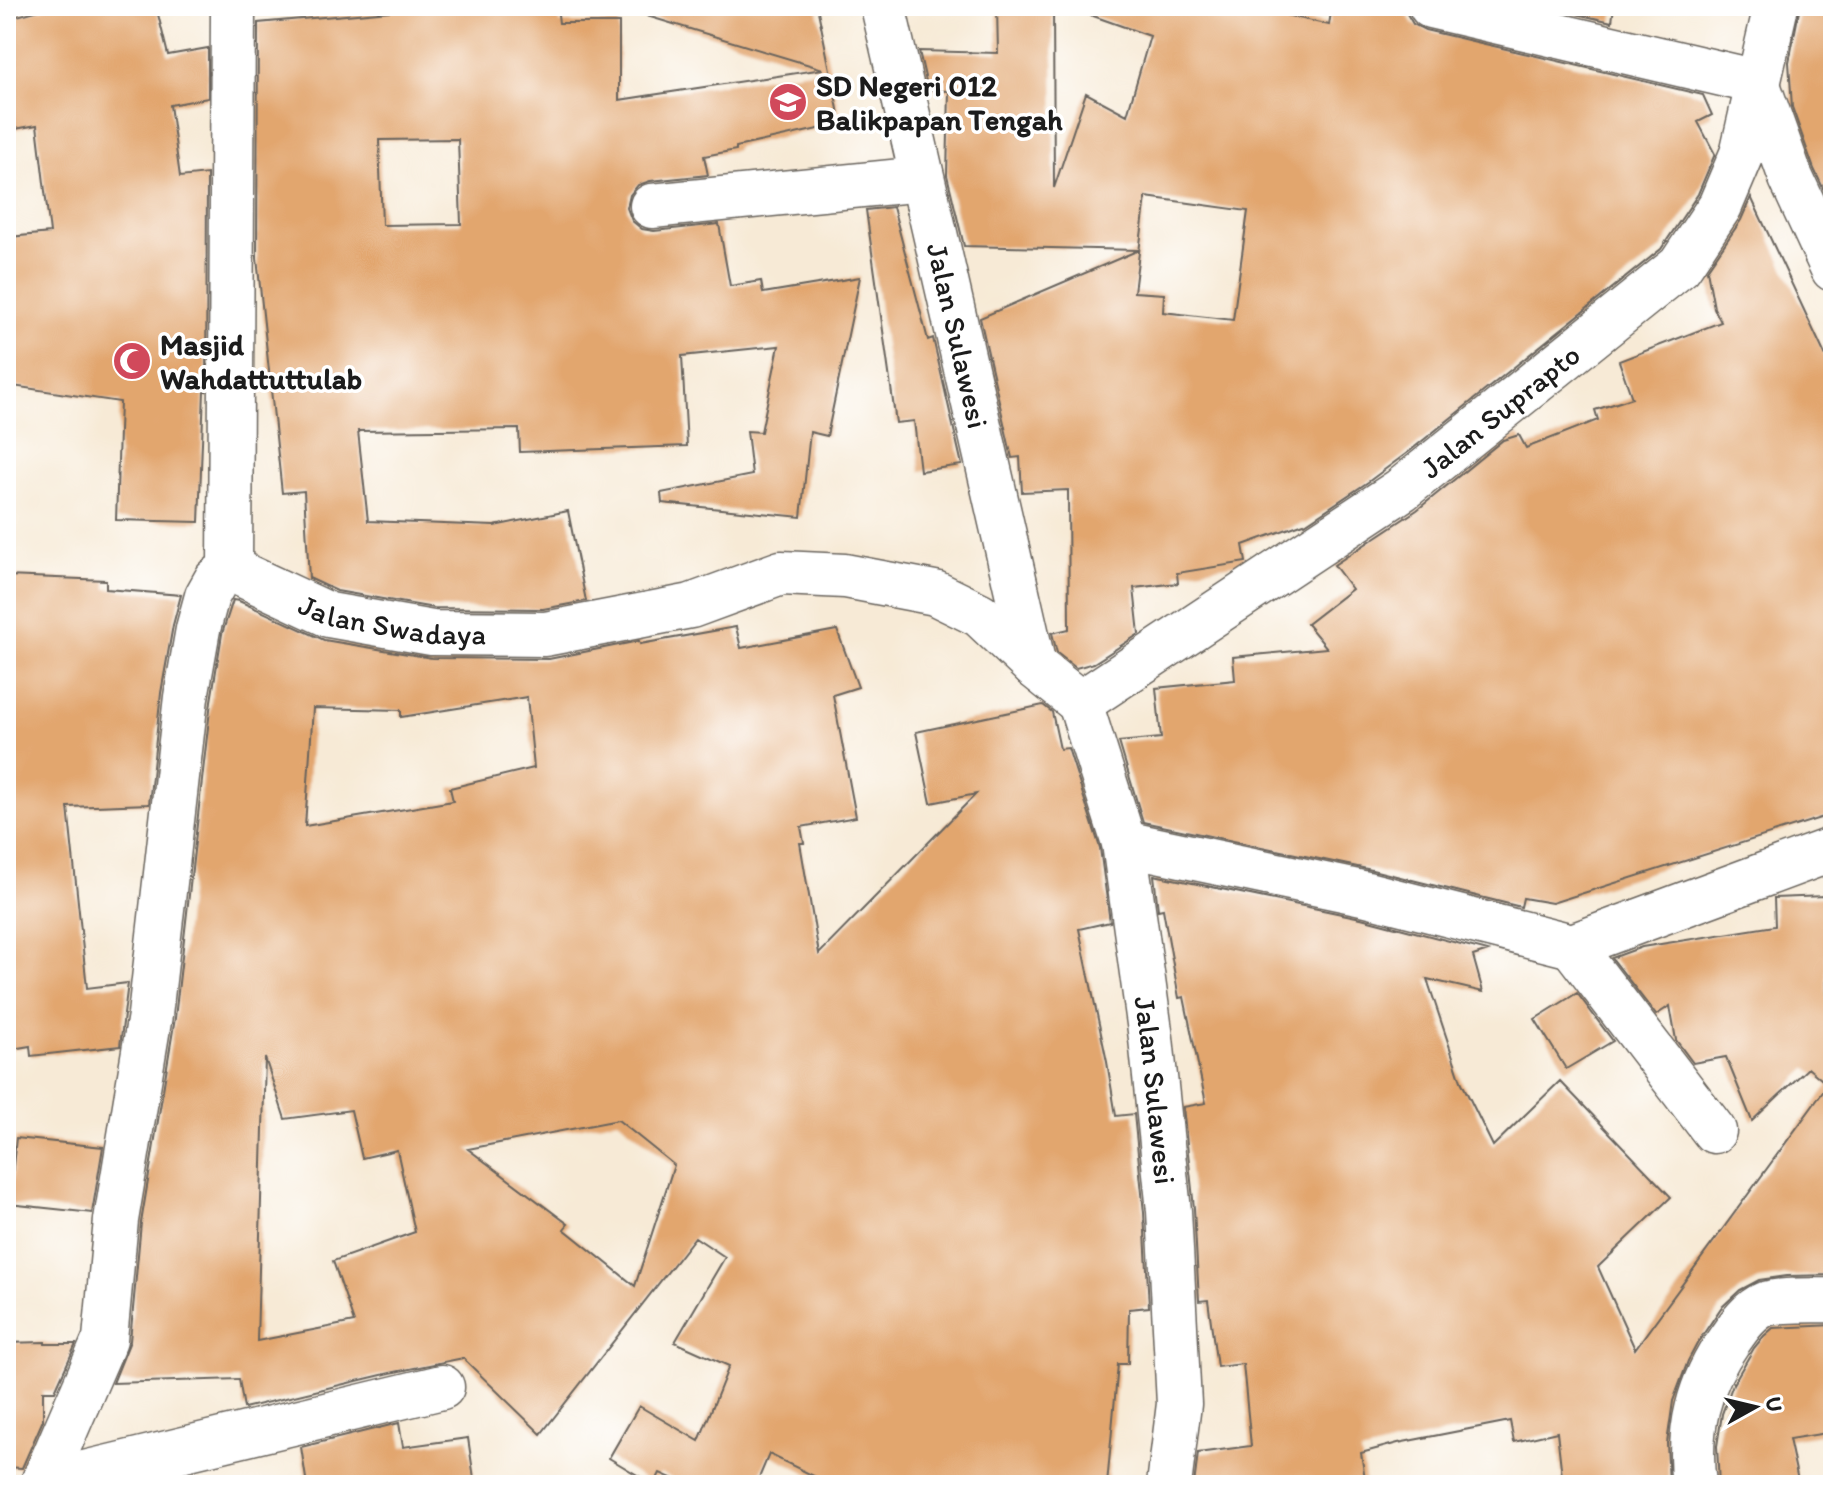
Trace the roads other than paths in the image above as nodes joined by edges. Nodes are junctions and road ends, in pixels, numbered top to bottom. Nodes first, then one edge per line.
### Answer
1 (233, 6) edge
2 (883, 6) edge
3 (1431, 6) edge
4 (1776, 6) edge
5 (1757, 82) junction
6 (922, 179) junction
7 (652, 206) dead end
8 (1833, 269) edge
9 (230, 569) junction
10 (1034, 666) junction
11 (1080, 703) junction
12 (1124, 843) junction
13 (1833, 849) edge
14 (1572, 946) junction
15 (1714, 1131) dead end
16 (1833, 1300) edge
17 (442, 1387) dead end
18 (43, 1484) edge
19 (1169, 1485) edge
20 (1694, 1485) edge

1 - 9 street
2 - 6 street, Jalan Sulawesi
3 - 5 street
4 - 5 street, Jalan Suprapto
5 - 8 street
5 - 11 street, Jalan Suprapto
6 - 7 street
6 - 10 street, Jalan Sulawesi
9 - 10 street, Jalan Swadaya
9 - 18 street
10 - 11 street, Jalan Swadaya
11 - 12 street, Jalan Sulawesi
12 - 14 street
12 - 19 street, Jalan Sulawesi
13 - 14 street
14 - 15 street
16 - 20 street
17 - 18 street

